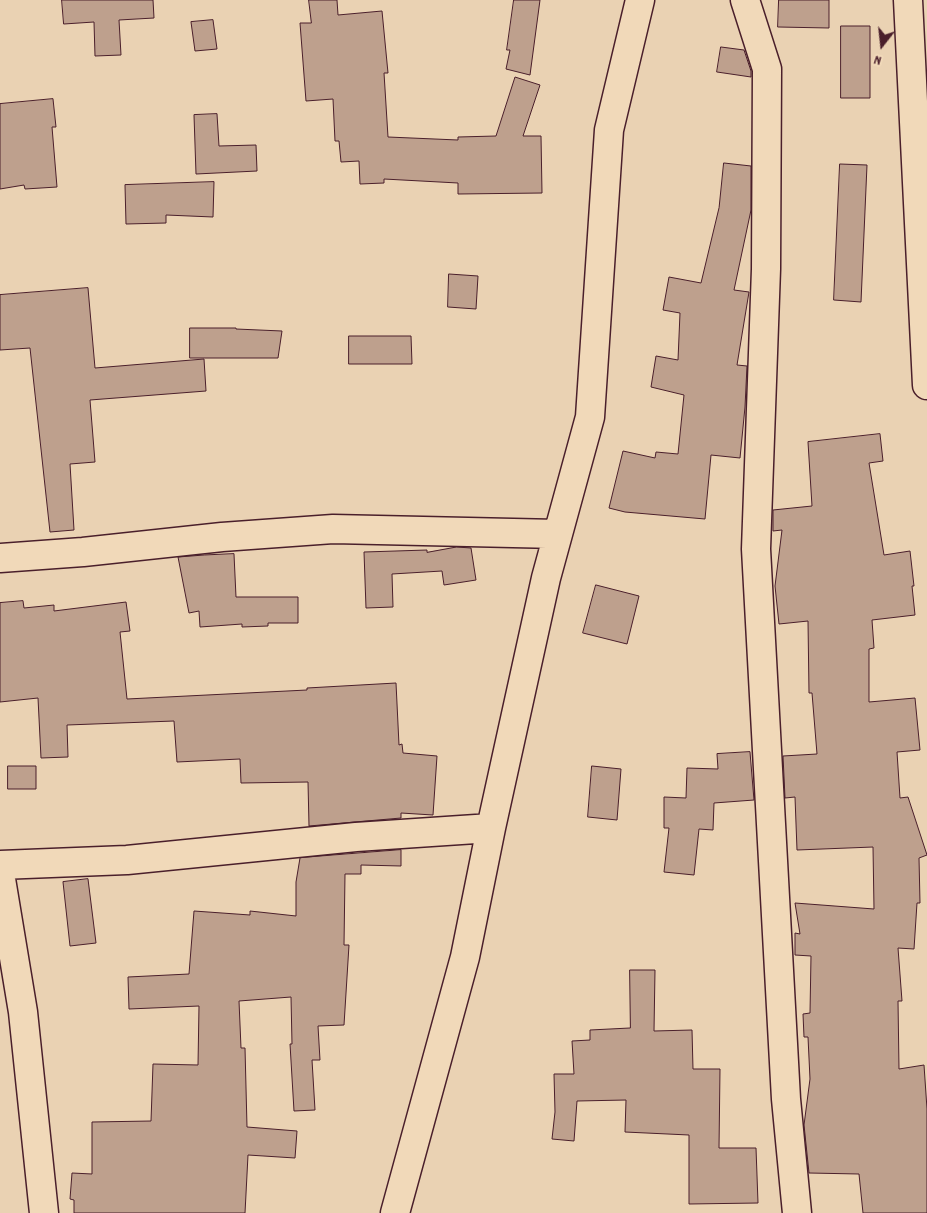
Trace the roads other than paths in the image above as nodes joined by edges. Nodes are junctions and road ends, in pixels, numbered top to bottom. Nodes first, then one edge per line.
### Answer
1 (640, 0) edge
2 (745, 0) edge
3 (908, 0) edge
4 (927, 385) edge
5 (558, 534) junction
6 (0, 558) edge
7 (491, 828) junction
8 (0, 865) edge
9 (0, 873) edge
10 (44, 1213) edge
11 (395, 1213) edge
12 (797, 1213) edge

1 - 5 street
2 - 12 street
3 - 4 street
5 - 6 street
5 - 7 street
7 - 8 street
7 - 11 street
9 - 10 street

